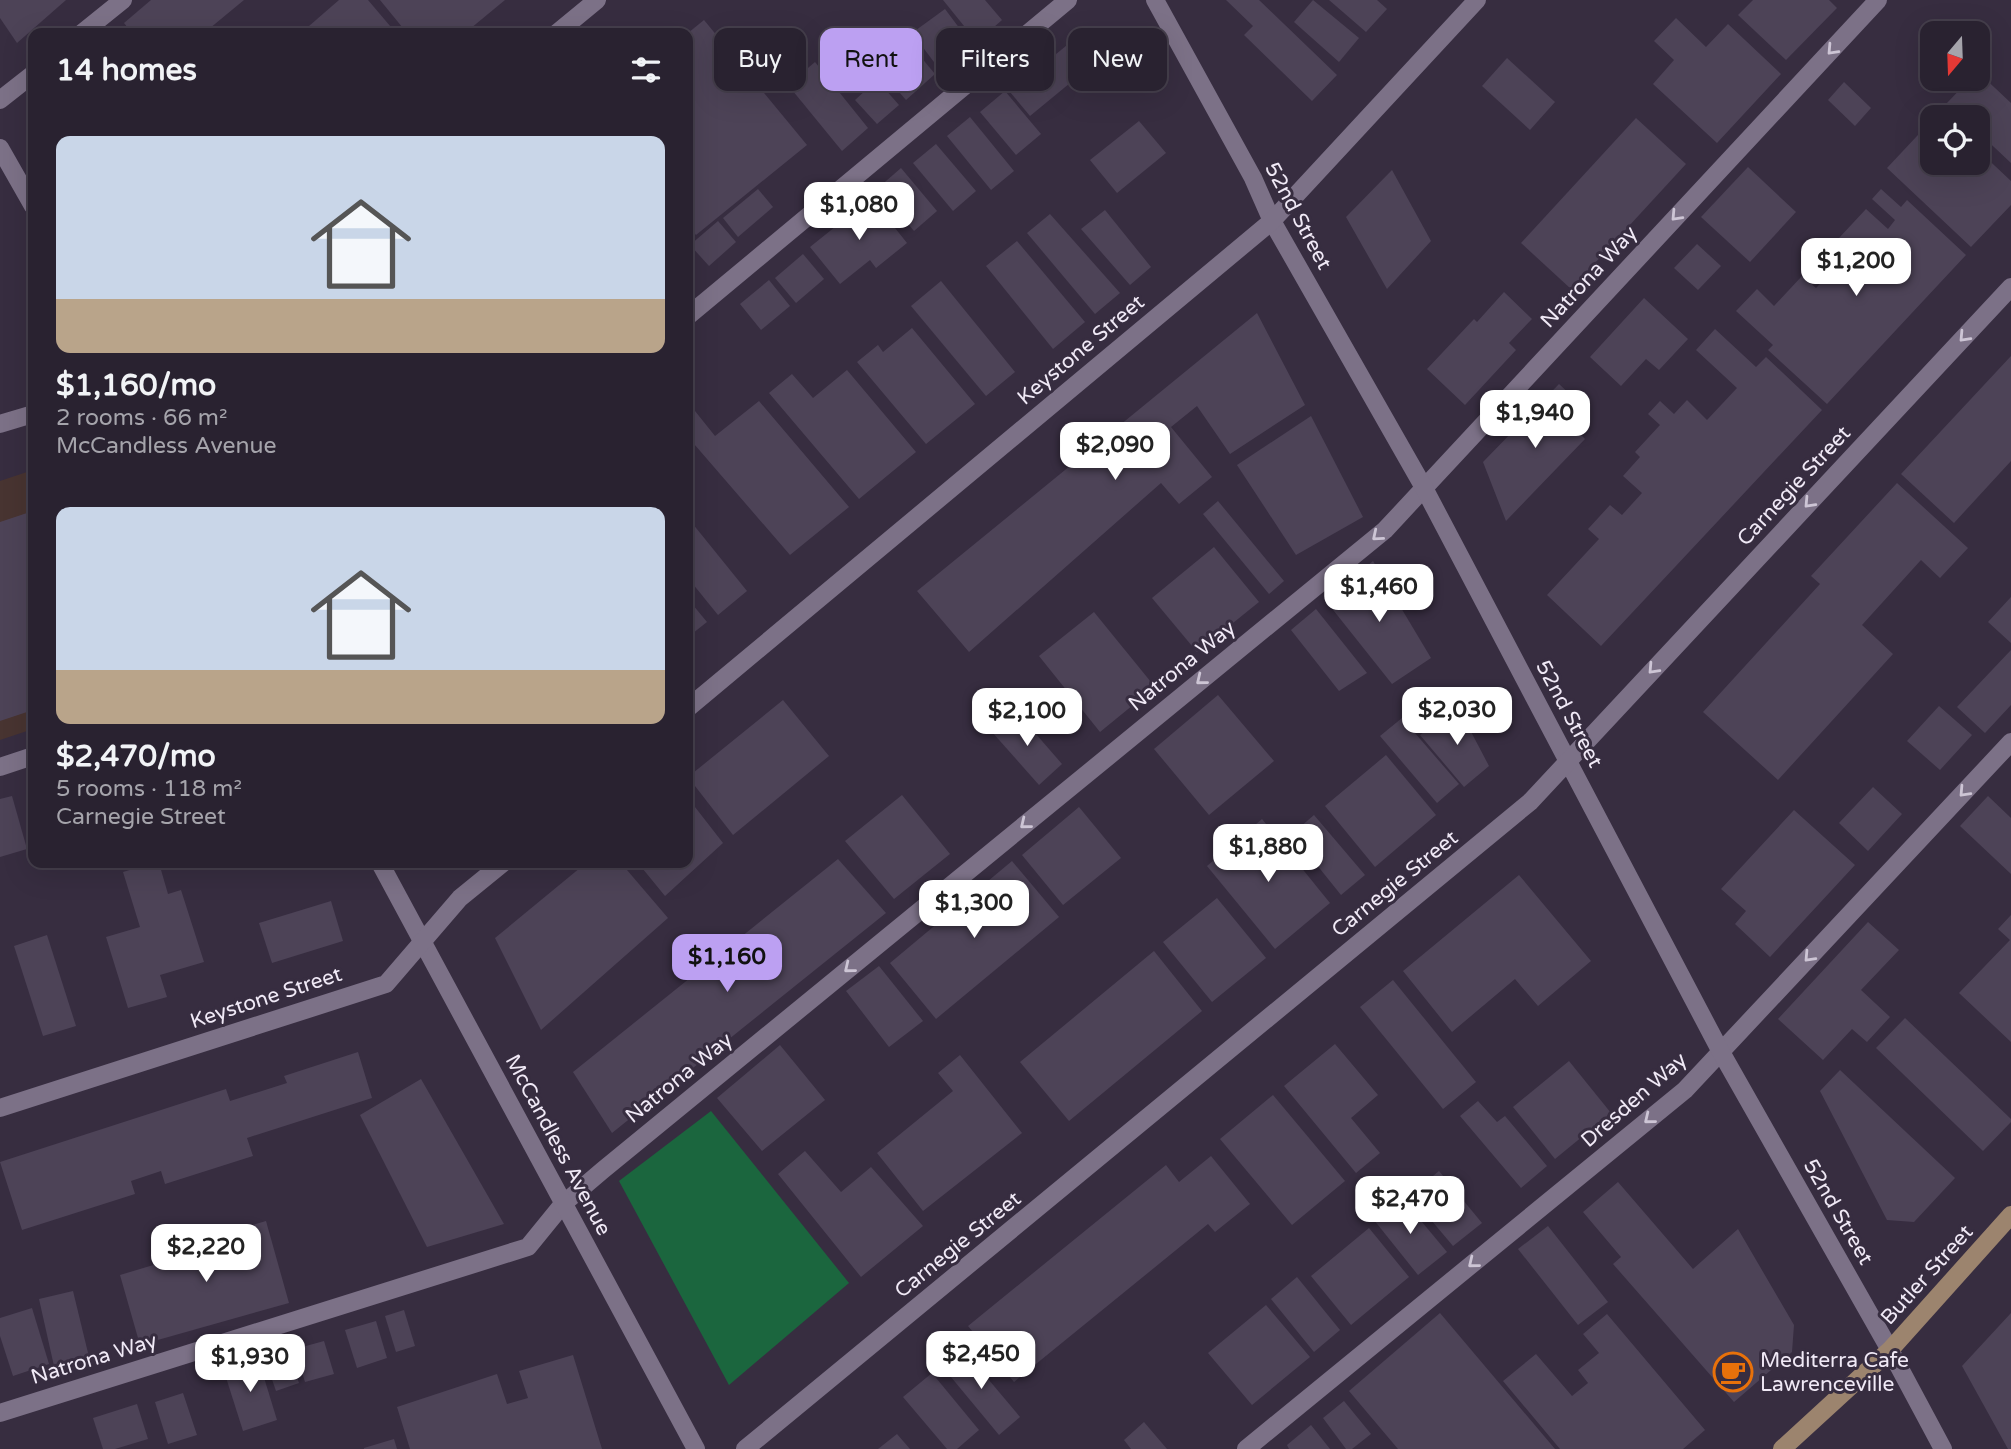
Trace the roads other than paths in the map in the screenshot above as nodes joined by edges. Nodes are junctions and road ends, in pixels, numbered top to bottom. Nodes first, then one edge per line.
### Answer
1 (123, 0) edge
2 (597, 0) edge
3 (1068, 0) edge
4 (1155, 0) edge
5 (1478, 0) edge
6 (1878, 0) edge
7 (88, 28) edge
8 (562, 28) edge
9 (28, 78) edge
10 (0, 100) edge
11 (0, 148) edge
12 (28, 197) edge
13 (1272, 221) junction
14 (2011, 287) edge
15 (693, 312) edge
16 (28, 416) edge
17 (0, 424) edge
18 (1423, 486) junction
19 (693, 704) edge
20 (2011, 742) edge
21 (28, 758) edge
22 (1567, 761) junction
23 (0, 766) edge
24 (383, 868) edge
25 (497, 868) edge
26 (422, 942) junction
27 (1721, 1052) junction
28 (0, 1108) edge
29 (563, 1204) junction
30 (2011, 1215) edge
31 (1889, 1350) junction
32 (0, 1413) edge
33 (696, 1449) edge
34 (745, 1449) edge
35 (1246, 1449) edge
36 (1782, 1449) edge
37 (1942, 1449) edge

1 - 7 street
2 - 8 street
3 - 15 street
4 - 13 street, 52nd Street
5 - 13 street, Keystone Street
6 -> 18 street, Natrona Way
9 - 10 street
11 - 12 street
13 - 18 street, 52nd Street
13 - 19 street, Keystone Street
14 -> 22 street, Carnegie Street
16 - 17 street
18 - 22 street, 52nd Street
18 -> 29 street, Natrona Way
20 -> 27 street, Dresden Way
21 - 23 street
22 - 27 street, 52nd Street
22 - 34 street, Carnegie Street
24 - 26 street, McCandless Avenue
25 - 26 street, Keystone Street
26 - 28 street, Keystone Street
26 - 29 street, McCandless Avenue
27 - 31 street, 52nd Street
27 -> 35 street, Dresden Way
29 - 32 street, Natrona Way
29 - 33 street, McCandless Avenue
30 - 31 main road, Butler Street
31 - 36 main road, Butler Street
31 - 37 street, 52nd Street

